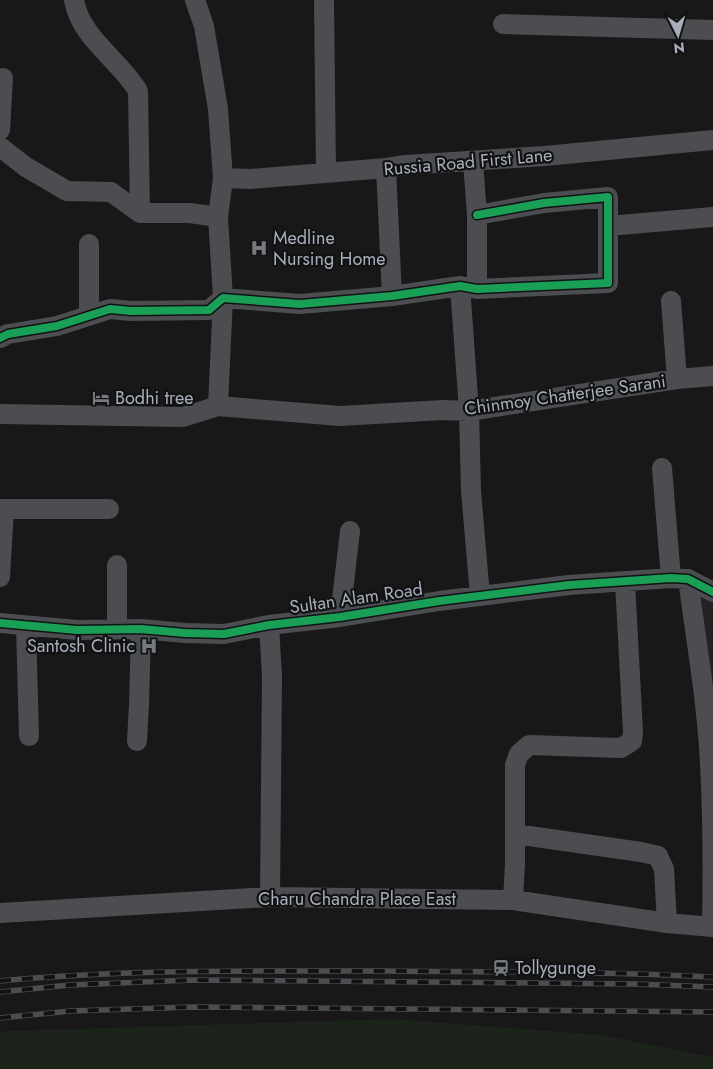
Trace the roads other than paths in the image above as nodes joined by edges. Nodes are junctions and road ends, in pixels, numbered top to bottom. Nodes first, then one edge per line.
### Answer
1 (74, 0) edge
2 (195, 0) edge
3 (324, 0) edge
4 (503, 24) dead end
5 (713, 30) edge
6 (3, 78) dead end
7 (0, 130) edge
8 (713, 140) edge
9 (0, 147) edge
10 (473, 161) junction
11 (386, 168) junction
12 (326, 173) junction
13 (223, 178) junction
14 (140, 213) junction
15 (477, 215) junction
16 (218, 217) junction
17 (713, 217) edge
18 (608, 226) junction
19 (89, 244) dead end
20 (469, 287) junction
21 (392, 296) junction
22 (223, 298) junction
23 (671, 301) dead end
24 (89, 316) junction
25 (0, 338) edge
26 (713, 376) edge
27 (677, 379) junction
28 (218, 406) junction
29 (469, 412) junction
30 (0, 414) edge
31 (662, 468) dead end
32 (2, 509) edge
33 (109, 509) dead end
34 (350, 531) dead end
35 (118, 565) dead end
36 (0, 577) edge
37 (679, 578) junction
38 (625, 582) junction
39 (713, 592) edge
40 (480, 596) junction
41 (340, 617) junction
42 (0, 623) edge
43 (270, 625) junction
44 (26, 626) junction
45 (115, 629) junction
46 (141, 629) junction
47 (710, 730) edge
48 (28, 736) dead end
49 (136, 741) dead end
50 (515, 834) junction
51 (713, 884) edge
52 (270, 897) junction
53 (513, 900) junction
54 (0, 914) edge
55 (667, 922) junction
56 (712, 927) edge

1 - 14 street
2 - 13 street
3 - 12 street
4 - 5 street
6 - 7 street
8 - 10 street, Russia Road First Lane
9 - 14 street
10 - 11 street, Russia Road First Lane
10 - 15 street
11 - 12 street, Russia Road First Lane
11 - 21 street
12 - 13 street, Russia Road First Lane
13 - 16 street
14 - 16 street
15 - 18 street
15 - 20 street
16 - 22 street
17 - 18 street
18 - 20 street
19 - 24 street
20 - 21 street
20 - 29 street
21 - 22 street
22 - 24 street
22 - 28 street
23 - 27 street
24 - 25 street
26 - 27 street, Chinmoy Chatterjee Sarani
27 - 29 street, Chinmoy Chatterjee Sarani
28 - 29 street, Chinmoy Chatterjee Sarani
28 - 30 street, Chinmoy Chatterjee Sarani
29 - 40 street
31 - 37 street
32 - 33 street
32 - 36 street
34 - 41 street
35 - 45 street
37 - 38 street, Sultan Alam Road
37 - 39 street
37 - 47 street
38 - 40 street, Sultan Alam Road
38 - 50 street
40 - 41 street, Sultan Alam Road
41 - 43 street, Sultan Alam Road
42 - 44 street, Sultan Alam Road
43 - 46 street, Sultan Alam Road
43 - 52 street
44 - 45 street, Sultan Alam Road
44 - 48 street
45 - 46 street, Sultan Alam Road
46 - 49 street
47 - 51 street
50 - 53 street
50 - 55 street
51 - 56 street
52 - 53 street, Charu Chandra Place East
52 - 54 street, Charu Chandra Place East
53 - 55 street, Charu Chandra Place East
55 - 56 street, Charu Chandra Place East

